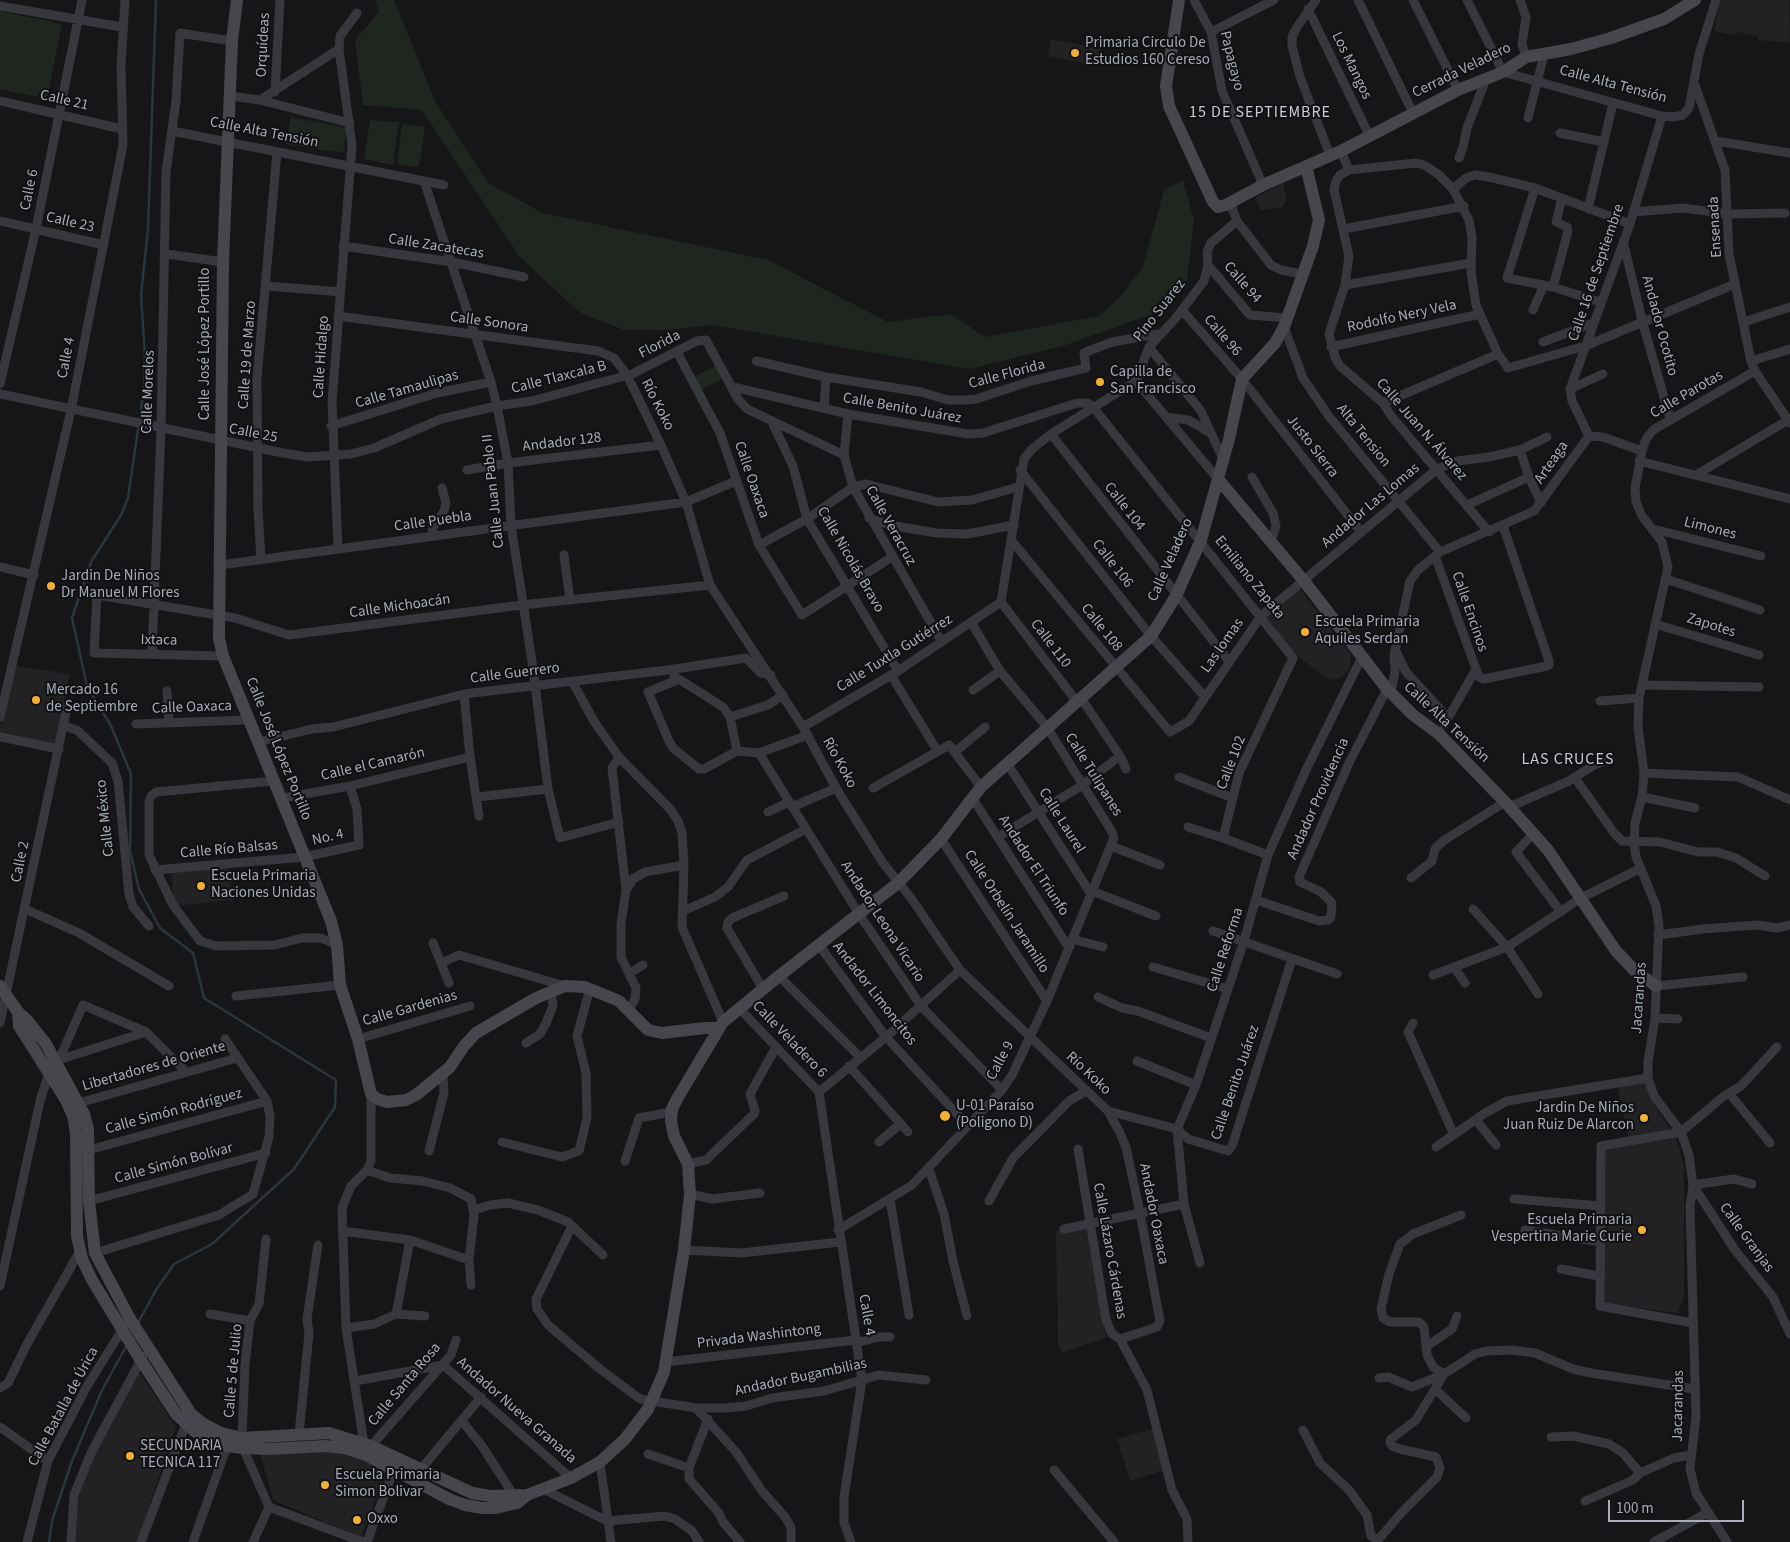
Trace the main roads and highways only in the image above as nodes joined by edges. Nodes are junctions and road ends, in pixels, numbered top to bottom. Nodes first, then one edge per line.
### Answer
1 (237, 0) edge
2 (1179, 0) edge
3 (1695, 0) edge
4 (1310, 164) junction
5 (1218, 479) junction
6 (1656, 986) road end
7 (2, 989) edge
8 (18, 1012) junction
9 (721, 1025) junction
10 (126, 1323) junction
11 (188, 1418) junction
12 (243, 1443) junction
13 (520, 1498) junction

1 - 9 main road, Calle José López Portillo
2 - 4 main road
3 - 4 main road, Cerrada Veladero
4 - 5 main road, Calle Veladero
5 - 6 main road, Calle Alta Tensión
5 - 9 main road, Calle Veladero
7 - 8 main road
8 - 10 main road
8 - 10 main road
9 - 13 main road, Calle Veladero
10 - 11 main road
10 - 11 main road
11 - 12 main road
11 - 12 main road
12 - 13 main road
12 - 13 main road

